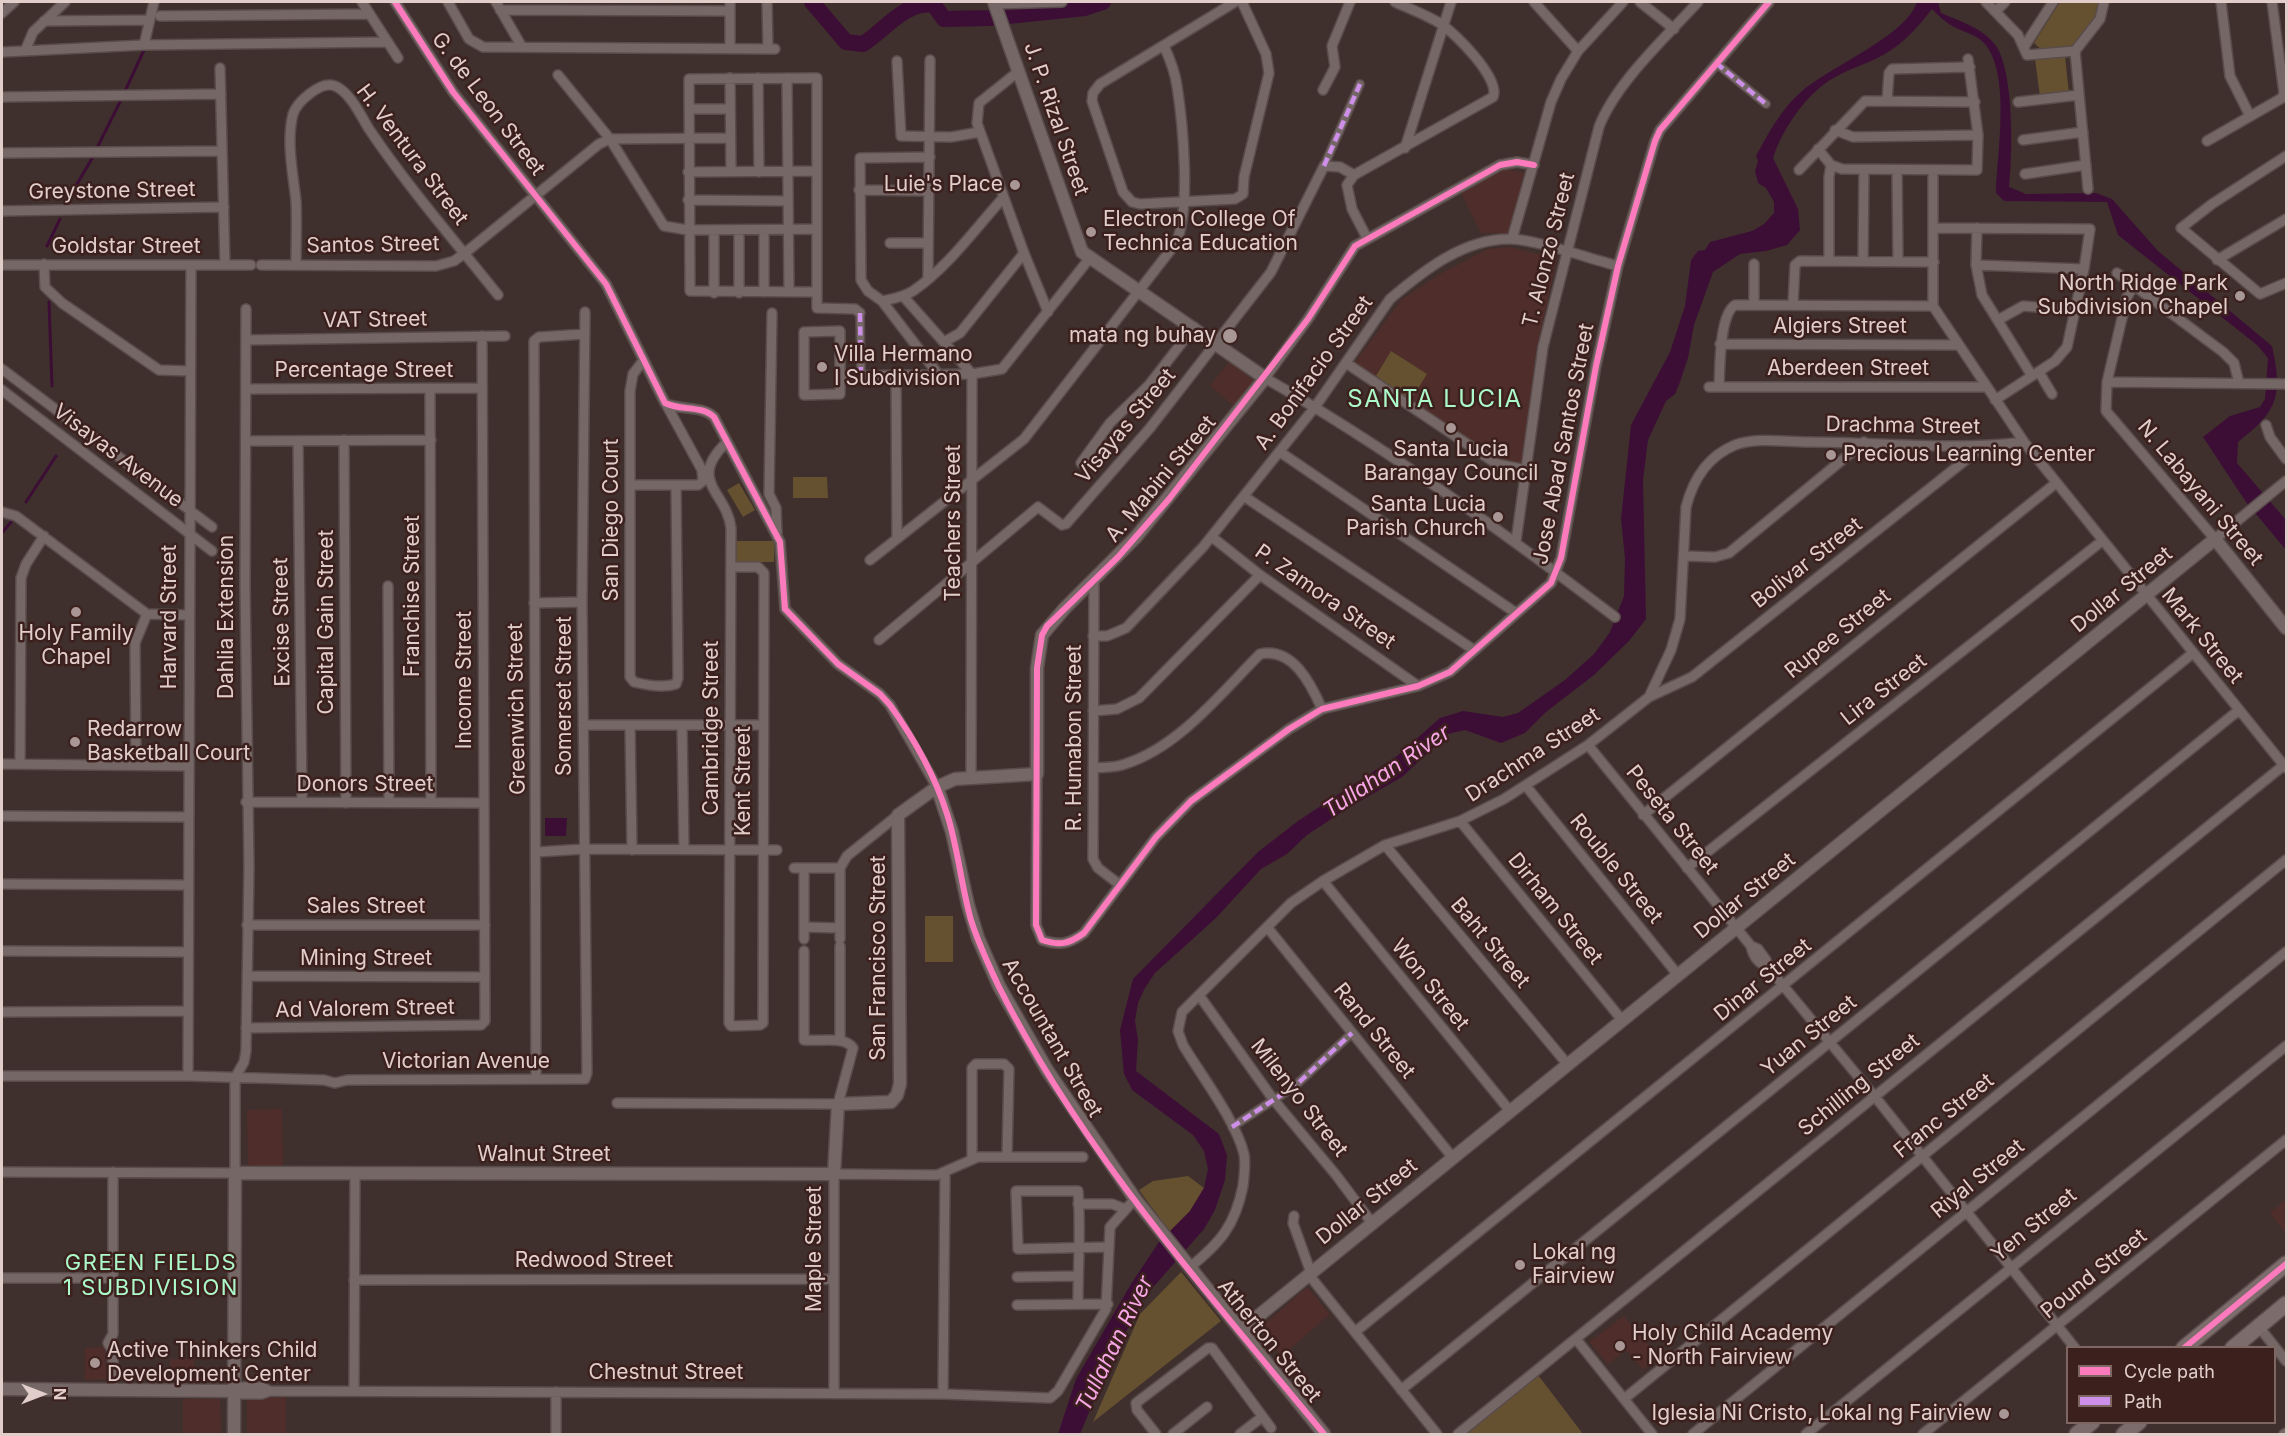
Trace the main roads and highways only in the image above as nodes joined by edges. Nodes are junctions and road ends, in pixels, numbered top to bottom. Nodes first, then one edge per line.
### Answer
1 (2286, 1264) edge
2 (2286, 1304) edge
3 (2185, 1346) edge
4 (2234, 1346) edge
5 (2090, 1424) edge
6 (2136, 1424) edge
7 (2077, 1434) edge
8 (2124, 1434) edge

1 - 3 main road
2 - 4 main road
5 - 7 main road
6 - 8 main road

